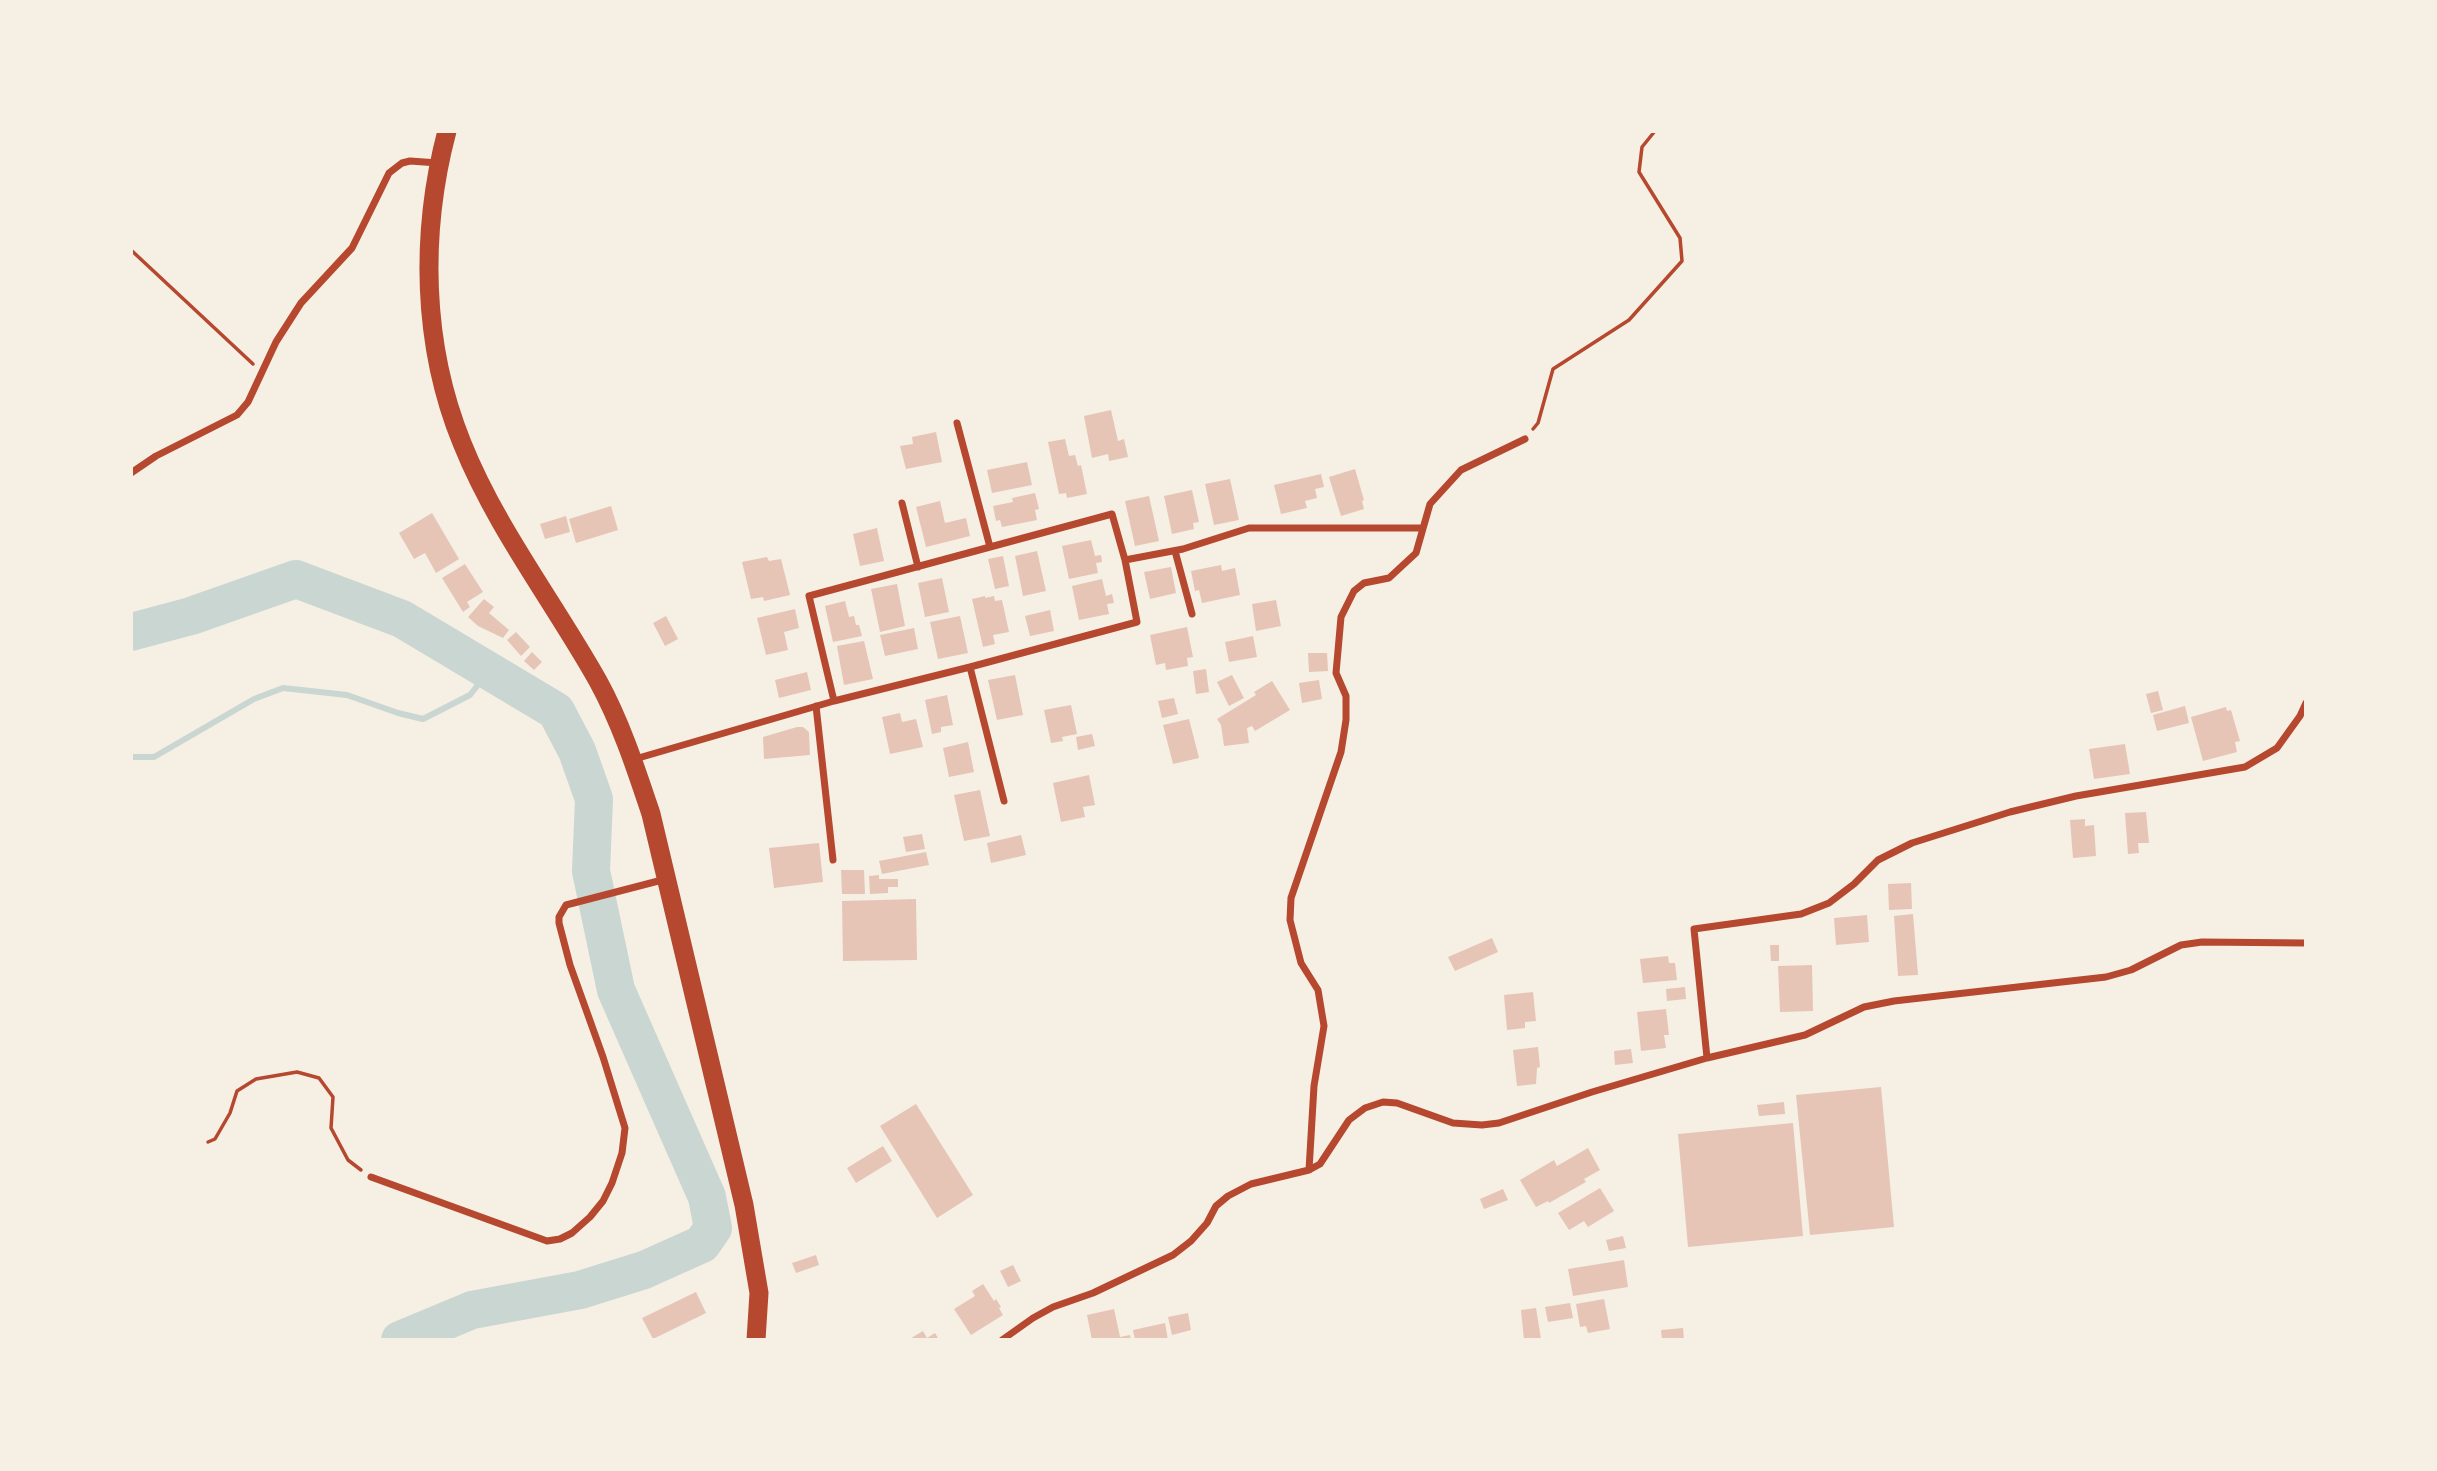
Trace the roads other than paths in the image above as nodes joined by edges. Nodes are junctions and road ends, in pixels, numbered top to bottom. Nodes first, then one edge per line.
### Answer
1 (447, 131) edge
2 (439, 163) junction
3 (957, 423) dead end
4 (1525, 439) road end
5 (131, 473) edge
6 (902, 503) dead end
7 (1422, 528) junction
8 (990, 547) junction
9 (1175, 551) junction
10 (1125, 560) junction
11 (918, 567) junction
12 (1192, 614) dead end
13 (970, 667) junction
14 (834, 701) junction
15 (2306, 703) edge
16 (816, 706) junction
17 (633, 760) junction
18 (1004, 801) dead end
19 (833, 860) dead end
20 (658, 881) junction
21 (2306, 943) edge
22 (1707, 1058) junction
23 (1309, 1170) junction
24 (371, 1177) road end
25 (756, 1340) edge
26 (1002, 1340) edge

1 - 2 highway
2 - 5 street
2 - 17 highway
3 - 8 street
4 - 7 street
6 - 11 street
7 - 9 street
7 - 23 street
8 - 10 street
8 - 11 street
9 - 10 street
9 - 12 street
10 - 13 street
11 - 14 street
13 - 14 street
13 - 18 street
14 - 16 street
15 - 22 street
16 - 17 street
16 - 19 street
17 - 20 highway
20 - 24 street
20 - 25 highway
21 - 22 street
22 - 23 street
23 - 26 street

